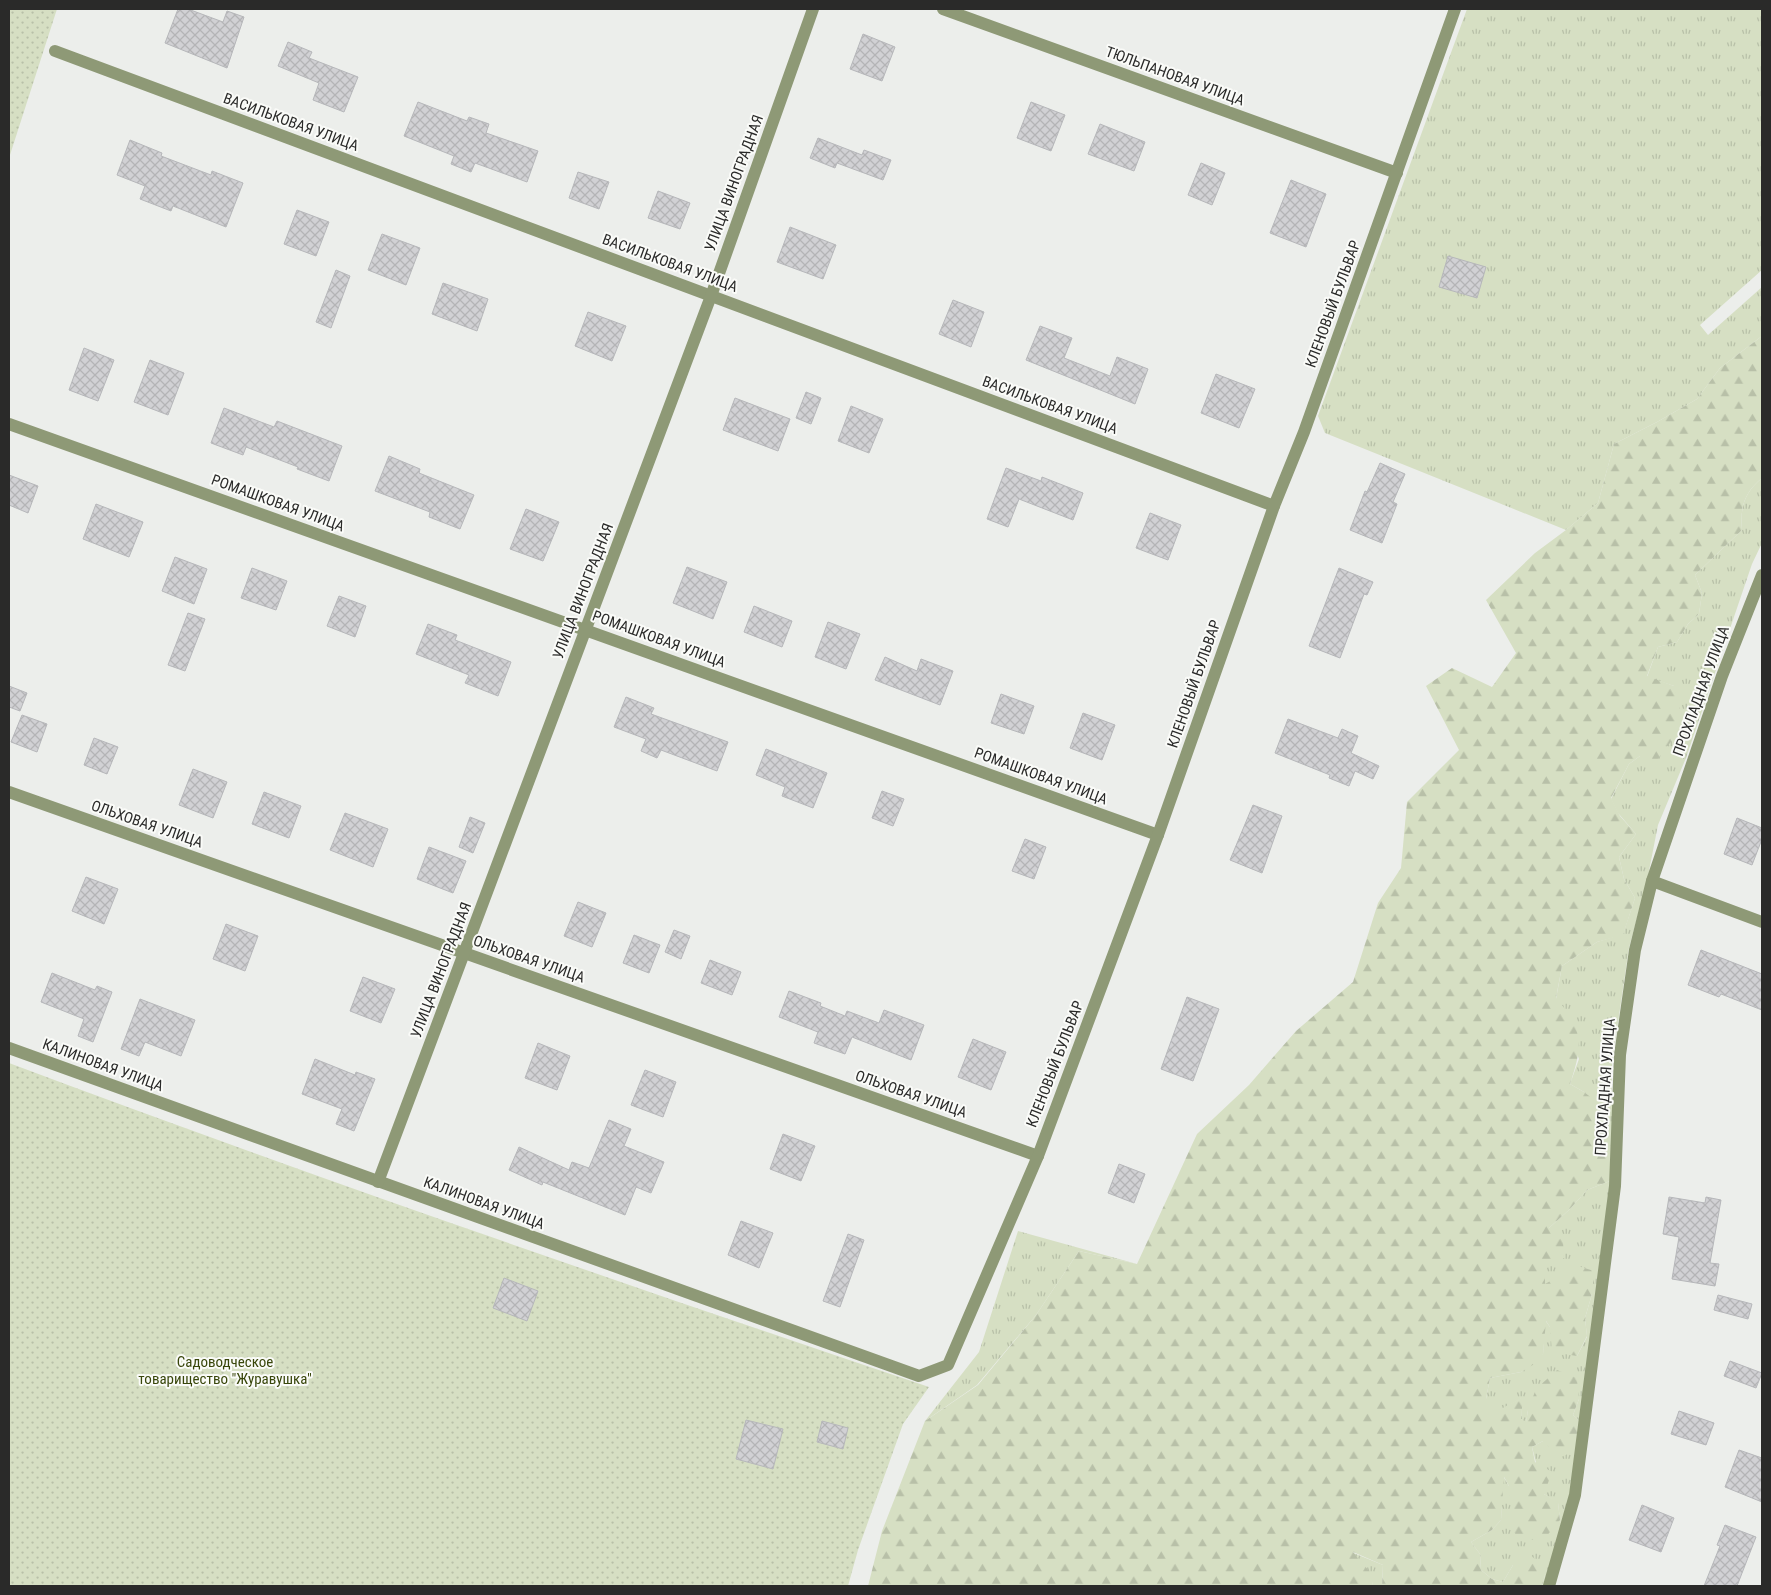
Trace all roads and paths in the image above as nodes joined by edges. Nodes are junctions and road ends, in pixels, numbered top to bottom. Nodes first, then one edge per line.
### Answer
1 (813, 9) edge
2 (943, 9) edge
3 (1455, 9) edge
4 (55, 51) dead end
5 (1397, 173) junction
6 (711, 296) junction
7 (9, 424) edge
8 (1274, 506) junction
9 (1762, 575) edge
10 (586, 630) junction
11 (9, 792) edge
12 (1158, 835) junction
13 (1652, 881) junction
14 (1762, 922) edge
15 (464, 953) junction
16 (9, 1048) edge
17 (1038, 1156) junction
18 (378, 1182) junction
19 (948, 1364) joint
20 (1549, 1586) edge

1 - 6 street, УЛИЦА ВИНОГРАДНАЯ
2 - 5 street, ТЮЛЬПАНОВАЯ УЛИЦА
3 - 5 street, КЛЕНОВЫЙ БУЛЬВАР
4 - 6 street, ВАСИЛЬКОВАЯ УЛИЦА
5 - 8 street, КЛЕНОВЫЙ БУЛЬВАР
6 - 8 street, ВАСИЛЬКОВАЯ УЛИЦА
6 - 10 street, УЛИЦА ВИНОГРАДНАЯ
7 - 10 street, РОМАШКОВАЯ УЛИЦА
8 - 12 street, КЛЕНОВЫЙ БУЛЬВАР
9 - 13 street, ПРОХЛАДНАЯ УЛИЦА
10 - 12 street, РОМАШКОВАЯ УЛИЦА
10 - 15 street, УЛИЦА ВИНОГРАДНАЯ
11 - 15 street, ОЛЬХОВАЯ УЛИЦА
12 - 17 street, КЛЕНОВЫЙ БУЛЬВАР
13 - 14 street
13 - 20 street, ПРОХЛАДНАЯ УЛИЦА
15 - 17 street, ОЛЬХОВАЯ УЛИЦА
15 - 18 street, УЛИЦА ВИНОГРАДНАЯ
16 - 18 street, КАЛИНОВАЯ УЛИЦА
17 - 19 street, КЛЕНОВЫЙ БУЛЬВАР
18 - 19 street, КАЛИНОВАЯ УЛИЦА

